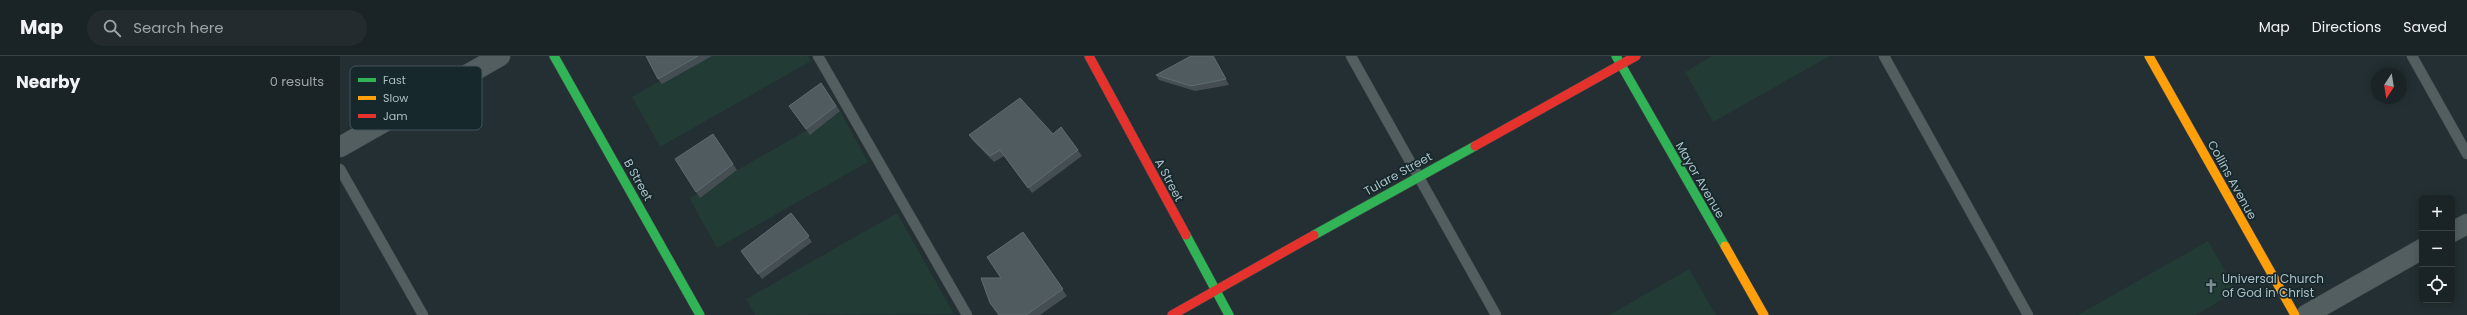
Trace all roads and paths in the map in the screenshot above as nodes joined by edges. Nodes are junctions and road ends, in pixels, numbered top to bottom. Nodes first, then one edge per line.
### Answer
1 (500, 56) edge
2 (554, 56) edge
3 (818, 56) edge
4 (1089, 56) edge
5 (1351, 56) edge
6 (1616, 56) edge
7 (1636, 56) edge
8 (1884, 56) edge
9 (2149, 56) edge
10 (2412, 56) edge
11 (1621, 65) junction
12 (482, 66) edge
13 (370, 130) edge
14 (340, 147) edge
15 (2467, 154) edge
16 (340, 169) edge
17 (1418, 176) junction
18 (2467, 224) edge
19 (2454, 231) edge
20 (2419, 251) edge
21 (1215, 291) junction
22 (423, 315) edge
23 (700, 315) edge
24 (967, 315) edge
25 (1172, 315) edge
26 (1229, 315) edge
27 (1496, 315) edge
28 (1764, 315) edge
29 (2028, 315) edge
30 (2295, 315) edge
31 (2306, 315) edge

1 - 12 street
2 - 23 street, B Street
3 - 24 lane
4 - 21 street, A Street
5 - 17 lane
6 - 11 street, Mayor Avenue
7 - 11 street, Tulare Street
8 - 29 lane
9 - 30 street, Collins Avenue
10 - 15 lane
11 - 17 street, Tulare Street
11 - 28 street, Mayor Avenue
13 - 14 street
16 - 22 lane
17 - 21 street, Tulare Street
17 - 27 lane
18 - 19 street
20 - 31 street
21 - 25 street, Tulare Street
21 - 26 street, A Street

